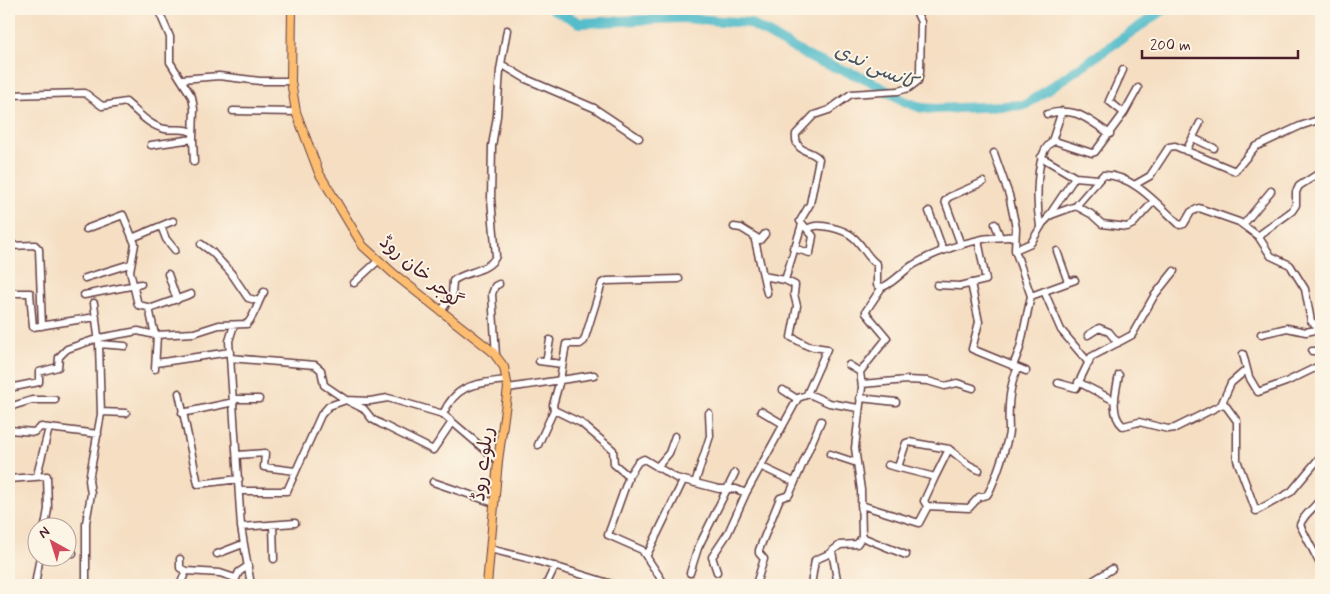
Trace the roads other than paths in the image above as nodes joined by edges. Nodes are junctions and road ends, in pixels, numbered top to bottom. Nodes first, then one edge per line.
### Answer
1 (158, 9) edge
2 (292, 9) edge
3 (915, 9) edge
4 (507, 30) dead end
5 (501, 64) junction
6 (1123, 70) dead end
7 (182, 79) junction
8 (292, 80) junction
9 (1138, 88) dead end
10 (9, 95) edge
11 (233, 111) dead end
12 (1062, 111) junction
13 (296, 112) junction
14 (1047, 114) dead end
15 (1124, 114) junction
16 (1321, 119) edge
17 (1200, 123) dead end
18 (1110, 134) junction
19 (192, 136) junction
20 (639, 138) dead end
21 (1193, 138) junction
22 (1052, 141) junction
23 (151, 145) dead end
24 (1214, 148) dead end
25 (1186, 151) junction
26 (994, 153) dead end
27 (1041, 157) junction
28 (194, 162) dead end
29 (1321, 172) edge
30 (1075, 177) junction
31 (1098, 179) junction
32 (984, 182) dead end
33 (1136, 184) junction
34 (1271, 191) dead end
35 (1153, 202) junction
36 (1076, 206) junction
37 (929, 211) dead end
38 (1047, 218) junction
39 (173, 221) dead end
40 (802, 224) junction
41 (995, 224) dead end
42 (1243, 225) junction
43 (161, 226) junction
44 (1040, 226) junction
45 (734, 227) dead end
46 (86, 229) dead end
47 (808, 230) junction
48 (765, 234) dead end
49 (754, 236) junction
50 (1015, 236) junction
51 (1258, 236) junction
52 (1000, 237) junction
53 (132, 238) junction
54 (978, 240) junction
55 (201, 244) dead end
56 (960, 245) junction
57 (9, 246) edge
58 (793, 248) junction
59 (175, 250) dead end
60 (943, 250) junction
61 (1015, 250) junction
62 (1056, 251) dead end
63 (379, 260) junction
64 (130, 264) junction
65 (1174, 270) dead end
66 (168, 274) dead end
67 (763, 276) junction
68 (85, 278) dead end
69 (678, 279) dead end
70 (786, 280) junction
71 (1075, 280) dead end
72 (1068, 282) junction
73 (354, 283) dead end
74 (971, 283) junction
75 (141, 284) dead end
76 (499, 284) dead end
77 (133, 286) junction
78 (937, 286) dead end
79 (882, 287) junction
80 (1044, 291) junction
81 (264, 292) dead end
82 (767, 292) dead end
83 (9, 293) edge
84 (191, 294) dead end
85 (84, 295) dead end
86 (1031, 296) junction
87 (177, 300) junction
88 (258, 301) junction
89 (94, 303) dead end
90 (149, 308) junction
91 (442, 311) junction
92 (96, 317) junction
93 (234, 325) junction
94 (42, 326) junction
95 (1321, 330) edge
96 (1261, 334) dead end
97 (156, 335) junction
98 (1088, 335) dead end
99 (550, 340) dead end
100 (99, 341) junction
101 (1118, 342) junction
102 (125, 346) dead end
103 (1312, 350) dead end
104 (1321, 350) edge
105 (494, 353) junction
106 (1243, 354) dead end
107 (230, 355) junction
108 (539, 361) dead end
109 (546, 362) junction
110 (1089, 363) junction
111 (562, 364) junction
112 (849, 364) dead end
113 (1321, 365) edge
114 (1016, 366) junction
115 (1246, 370) junction
116 (1026, 371) dead end
117 (860, 372) junction
118 (1119, 375) dead end
119 (594, 376) dead end
120 (560, 380) junction
121 (1078, 382) junction
122 (1058, 383) dead end
123 (507, 384) junction
124 (862, 384) junction
125 (9, 388) edge
126 (973, 388) dead end
127 (783, 390) dead end
128 (179, 393) dead end
129 (807, 394) junction
130 (860, 398) junction
131 (259, 399) dead end
132 (797, 399) junction
133 (55, 400) dead end
134 (346, 400) junction
135 (1114, 400) junction
136 (234, 401) junction
137 (896, 402) dead end
138 (1223, 402) junction
139 (9, 407) edge
140 (858, 408) junction
141 (554, 410) junction
142 (761, 411) dead end
143 (101, 412) junction
144 (126, 413) dead end
145 (182, 413) junction
146 (709, 413) dead end
147 (443, 414) junction
148 (821, 421) dead end
149 (452, 422) junction
150 (783, 424) junction
151 (49, 428) junction
152 (9, 430) edge
153 (98, 434) junction
154 (675, 436) dead end
155 (538, 445) dead end
156 (949, 449) junction
157 (830, 454) dead end
158 (237, 455) junction
159 (1321, 456) edge
160 (498, 461) junction
161 (857, 462) junction
162 (888, 465) dead end
163 (760, 466) junction
164 (657, 467) junction
165 (898, 467) junction
166 (979, 470) dead end
167 (295, 471) junction
168 (734, 473) dead end
169 (38, 476) junction
170 (628, 476) junction
171 (935, 477) junction
172 (9, 479) edge
173 (239, 479) junction
174 (683, 481) junction
175 (433, 482) dead end
176 (794, 482) junction
177 (695, 483) junction
178 (727, 489) junction
179 (240, 491) junction
180 (746, 493) junction
181 (1321, 497) edge
182 (494, 503) junction
183 (861, 504) junction
184 (928, 506) junction
185 (46, 516) edge
186 (294, 523) dead end
187 (273, 524) junction
188 (242, 527) junction
189 (862, 537) junction
190 (243, 544) junction
191 (490, 549) junction
192 (832, 552) junction
193 (217, 554) dead end
194 (647, 555) junction
195 (906, 555) dead end
196 (274, 559) dead end
197 (180, 560) dead end
198 (39, 566) edge
199 (248, 566) junction
200 (555, 566) junction
201 (1321, 566) edge
202 (1112, 569) dead end
203 (186, 571) junction
204 (717, 572) dead end
205 (690, 573) dead end
206 (235, 578) junction
207 (756, 581) dead end
208 (36, 585) edge
209 (86, 585) edge
210 (180, 585) edge
211 (233, 585) edge
212 (252, 585) edge
213 (487, 585) edge
214 (546, 585) edge
215 (615, 585) edge
216 (665, 585) edge
217 (812, 585) edge
218 (838, 585) edge
219 (1086, 585) edge

1 - 7 street
2 - 8 main road, گوجر خان روڈ
3 - 40 street
4 - 5 street
5 - 20 street
5 - 91 street
6 - 15 street
7 - 8 street
7 - 19 street
8 - 13 main road, گوجر خان روڈ
9 - 15 street
10 - 19 street
11 - 13 street
12 - 14 street
12 - 18 street
12 - 22 street
13 - 63 main road, گوجر خان روڈ
15 - 18 street
16 - 25 street
17 - 21 street
18 - 22 street
19 - 23 street
19 - 28 street
21 - 24 street
21 - 25 street
22 - 27 street
25 - 33 street
26 - 50 street
27 - 30 street
27 - 44 street
29 - 51 street
30 - 31 street
30 - 38 street
31 - 33 street
31 - 36 street
32 - 56 street
33 - 35 street
34 - 42 street
35 - 36 street
35 - 42 street
36 - 38 street
37 - 60 street
38 - 44 street
39 - 43 street
40 - 47 street
40 - 58 street
41 - 52 street
42 - 51 street
43 - 53 street
43 - 59 street
44 - 61 street
45 - 49 street
46 - 53 street
47 - 58 street
47 - 79 street
48 - 49 street
49 - 67 street
50 - 52 street
50 - 61 street
51 - 95 street
52 - 54 street
53 - 64 street
54 - 56 street
54 - 74 street
55 - 88 street
56 - 60 street
57 - 94 street
58 - 70 street
60 - 79 street
61 - 86 street
62 - 72 street
63 - 73 street
63 - 91 main road, گوجر خان روڈ
64 - 68 street
64 - 77 street
65 - 101 street
66 - 87 street
67 - 70 street
67 - 82 street
69 - 111 street
70 - 129 street
71 - 72 street
72 - 80 street
74 - 78 street
74 - 114 street
75 - 77 street
76 - 105 street
77 - 85 street
77 - 90 street
79 - 117 street
80 - 86 street
80 - 110 street
81 - 88 street
83 - 94 street
84 - 87 street
86 - 114 street
87 - 90 street
88 - 93 street
89 - 92 street
90 - 97 street
91 - 105 main road, گوجر خان روڈ
92 - 94 street
92 - 100 street
93 - 97 street
93 - 107 street
95 - 96 street
97 - 100 street
97 - 107 street
98 - 101 street
99 - 109 street
100 - 102 street
100 - 125 street
100 - 143 street
101 - 110 street
103 - 104 street
105 - 123 main road, ریلوے روڈ
106 - 115 street
107 - 134 street
107 - 136 street
108 - 109 street
109 - 111 street
110 - 121 street
111 - 120 street
112 - 117 street
113 - 115 street
114 - 116 street
114 - 184 street
115 - 138 street
117 - 124 street
118 - 135 street
119 - 120 street
120 - 123 street
120 - 141 street
121 - 122 street
121 - 135 street
123 - 147 street
123 - 160 main road, ریلوے روڈ
124 - 126 street
124 - 130 street
127 - 132 street
128 - 145 street
129 - 132 street
129 - 140 street
130 - 137 street
130 - 140 street
131 - 136 street
132 - 150 street
133 - 139 street
134 - 147 street
134 - 149 street
134 - 167 street
135 - 138 street
136 - 145 street
136 - 158 street
138 - 159 street
140 - 161 street
141 - 155 street
141 - 170 street
142 - 150 street
143 - 144 street
143 - 153 street
145 - 173 street
146 - 177 street
147 - 149 street
148 - 176 street
149 - 160 street
150 - 163 street
151 - 152 street
151 - 153 street
151 - 169 street
153 - 209 street
154 - 164 street
156 - 165 street
156 - 166 street
156 - 171 street
157 - 161 street
158 - 167 street
158 - 173 street
160 - 182 main road, ریلوے روڈ
161 - 183 street
162 - 165 street
163 - 176 street
163 - 180 street
164 - 170 street
164 - 174 street
165 - 171 street
167 - 179 street
168 - 178 street
169 - 172 street
169 - 185 street
170 - 194 street
171 - 184 street
173 - 179 street
174 - 177 street
174 - 194 street
175 - 182 street
176 - 207 street
177 - 178 street
178 - 180 street
178 - 205 street
179 - 188 street
180 - 204 street
181 - 201 street
182 - 191 main road, ریلوے روڈ
183 - 184 street
183 - 189 street
186 - 187 street
187 - 188 street
187 - 196 street
188 - 190 street
189 - 192 street
189 - 195 street
190 - 193 street
190 - 199 street
191 - 200 street
191 - 213 main road, ریلوے روڈ
192 - 217 street
192 - 218 street
194 - 216 street
197 - 203 street
198 - 208 street
199 - 206 street
199 - 212 street
200 - 214 street
200 - 215 street
202 - 219 street
203 - 206 street
203 - 210 street
206 - 211 street

